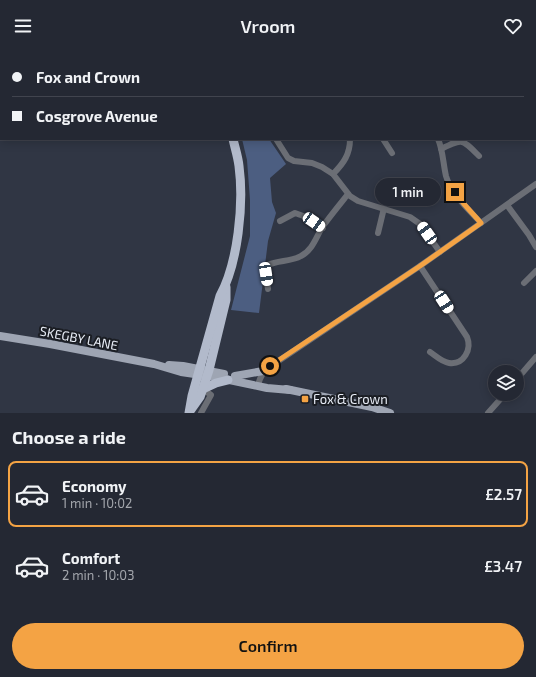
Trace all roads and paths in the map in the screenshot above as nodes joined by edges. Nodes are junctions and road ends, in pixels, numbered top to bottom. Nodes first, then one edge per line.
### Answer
1 (233, 140) edge
2 (277, 140) edge
3 (350, 140) edge
4 (384, 140) edge
5 (438, 140) edge
6 (441, 149) junction
7 (392, 153) dead end
8 (479, 156) dead end
9 (333, 174) junction
10 (536, 184) edge
11 (348, 194) junction
12 (507, 205) junction
13 (384, 208) junction
14 (280, 221) dead end
15 (481, 223) junction
16 (323, 228) junction
17 (378, 233) dead end
18 (536, 247) edge
19 (440, 252) junction
20 (420, 266) junction
21 (536, 271) edge
22 (524, 283) dead end
23 (268, 289) dead end
24 (0, 336) edge
25 (430, 352) dead end
26 (536, 357) edge
27 (263, 371) junction
28 (524, 371) edge
29 (204, 372) junction
30 (231, 378) junction
31 (258, 383) junction
32 (203, 389) junction
33 (498, 401) edge
34 (371, 410) edge
35 (189, 413) edge
36 (201, 413) edge
37 (390, 413) edge
38 (488, 413) edge

1 - 29 highway
2 - 9 street
3 - 9 street
4 - 7 street
5 - 6 street
6 - 8 street
6 - 15 street
9 - 11 street
10 - 12 street
11 - 13 street
11 - 16 street
12 - 15 street
12 - 18 street
13 - 17 street
13 - 19 street
14 - 16 street
15 - 19 street
16 - 23 street
19 - 20 street
20 - 25 street
20 - 27 street
21 - 22 street
24 - 29 main road, SKEGBY LANE
26 - 28 street
27 - 30 main road
27 - 31 street
29 - 30 main road, SKEGBY LANE
29 - 32 highway
29 - 35 highway
30 - 31 main road, SKEGBY LANE
30 - 32 highway
31 - 34 main road, SKEGBY LANE
32 - 35 highway
32 - 36 street
33 - 38 street
34 - 37 main road, SKEGBY LANE

